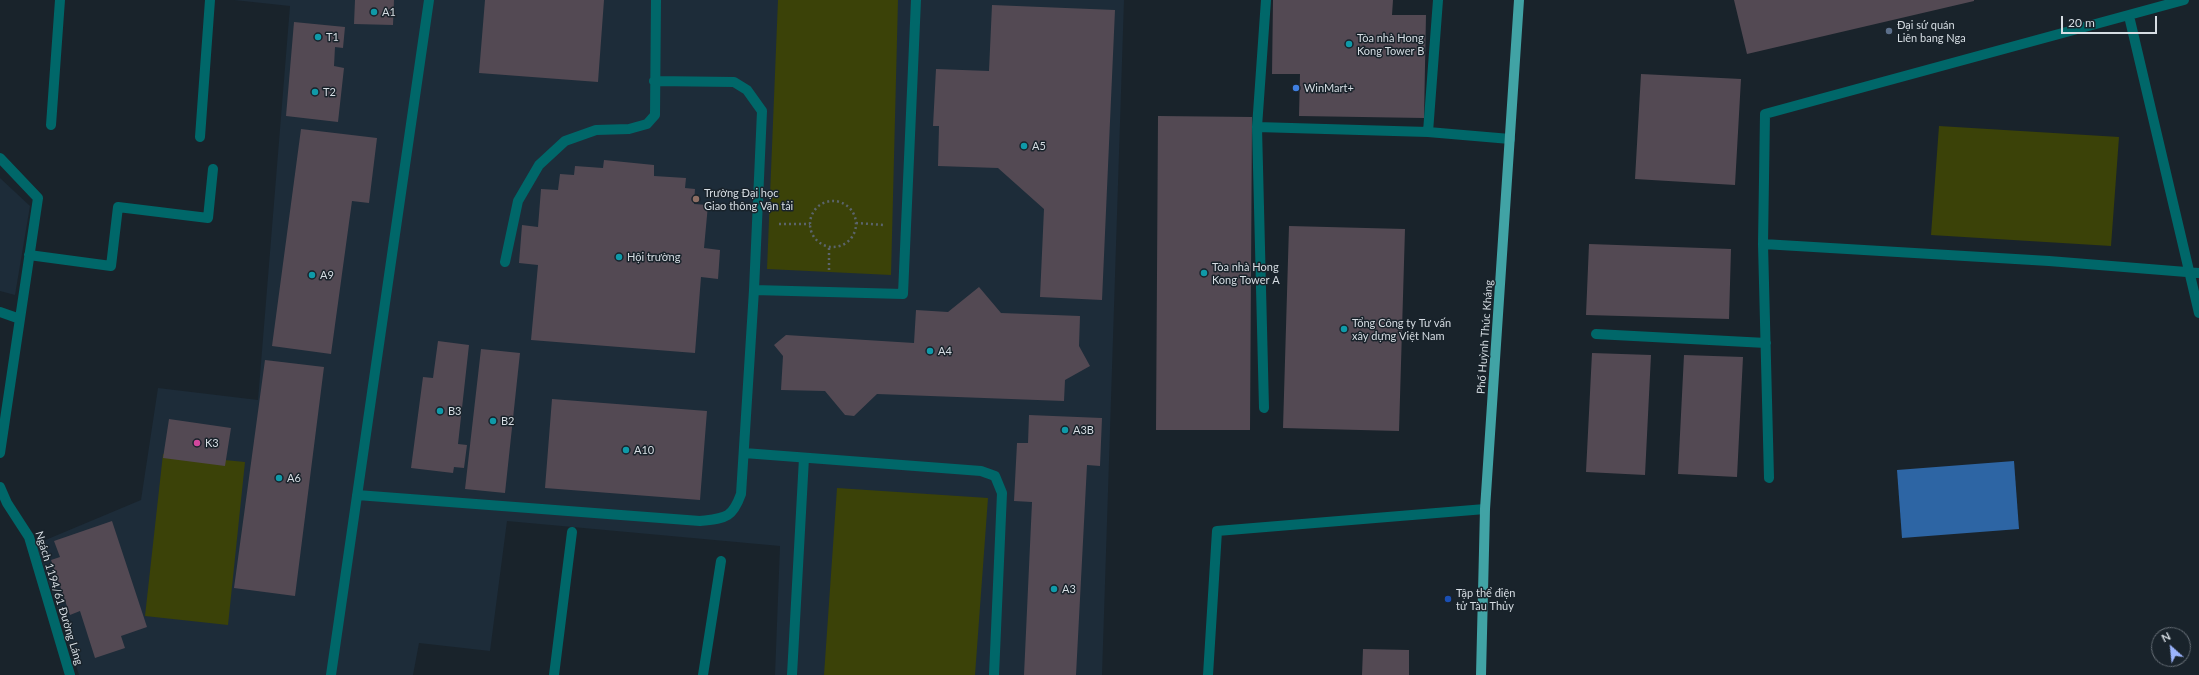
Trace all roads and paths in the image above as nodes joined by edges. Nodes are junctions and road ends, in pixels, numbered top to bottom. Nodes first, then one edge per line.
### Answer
1 (60, 0) edge
2 (210, 0) edge
3 (430, 0) edge
4 (656, 0) edge
5 (916, 0) edge
6 (1266, 0) edge
7 (1438, 0) edge
8 (1519, 0) edge
9 (2184, 0) edge
10 (2129, 16) junction
11 (654, 80) junction
12 (51, 125) dead end
13 (1257, 127) junction
14 (1428, 132) junction
15 (200, 137) dead end
16 (1510, 139) junction
17 (0, 158) edge
18 (213, 169) dead end
19 (757, 222) junction
20 (856, 223) junction
21 (810, 224) junction
22 (906, 227) junction
23 (1763, 244) junction
24 (29, 256) junction
25 (505, 262) dead end
26 (2188, 272) junction
27 (2199, 273) edge
28 (754, 290) junction
29 (0, 312) edge
30 (2199, 313) edge
31 (20, 319) junction
32 (1596, 334) dead end
33 (1766, 343) junction
34 (1264, 408) dead end
35 (0, 453) edge
36 (744, 453) junction
37 (804, 458) junction
38 (1769, 478) dead end
39 (0, 487) edge
40 (357, 495) junction
41 (1485, 509) junction
42 (572, 532) dead end
43 (722, 561) dead end
44 (70, 675) edge
45 (331, 675) edge
46 (554, 675) edge
47 (703, 675) edge
48 (792, 675) edge
49 (994, 675) edge
50 (1208, 675) edge
51 (1481, 675) edge

1 - 12 lane
2 - 15 lane
3 - 40 lane
4 - 11 lane
5 - 22 lane
6 - 13 lane
7 - 14 lane
8 - 16 main road, Phố Huỳnh Thúc Kháng
9 - 10 lane
10 - 23 lane
10 - 26 lane
11 - 19 lane
11 - 25 lane
13 - 14 lane
13 - 34 lane
14 - 16 lane
16 - 41 main road, Phố Huỳnh Thúc Kháng
17 - 24 lane
18 - 24 lane
19 - 21 path
19 - 28 lane
20 - 21 path
20 - 21 path
20 - 22 path
22 - 28 lane
23 - 26 lane
23 - 33 lane
24 - 31 lane
26 - 27 lane
26 - 30 lane
28 - 36 lane
29 - 31 lane
31 - 35 lane
32 - 33 lane
33 - 38 lane
36 - 37 lane
36 - 40 lane
37 - 48 lane
37 - 49 lane
39 - 44 lane, Ngách 1194/61 Đường Láng
40 - 45 lane
41 - 50 lane
41 - 51 main road, Phố Huỳnh Thúc Kháng
42 - 46 lane
43 - 47 lane

